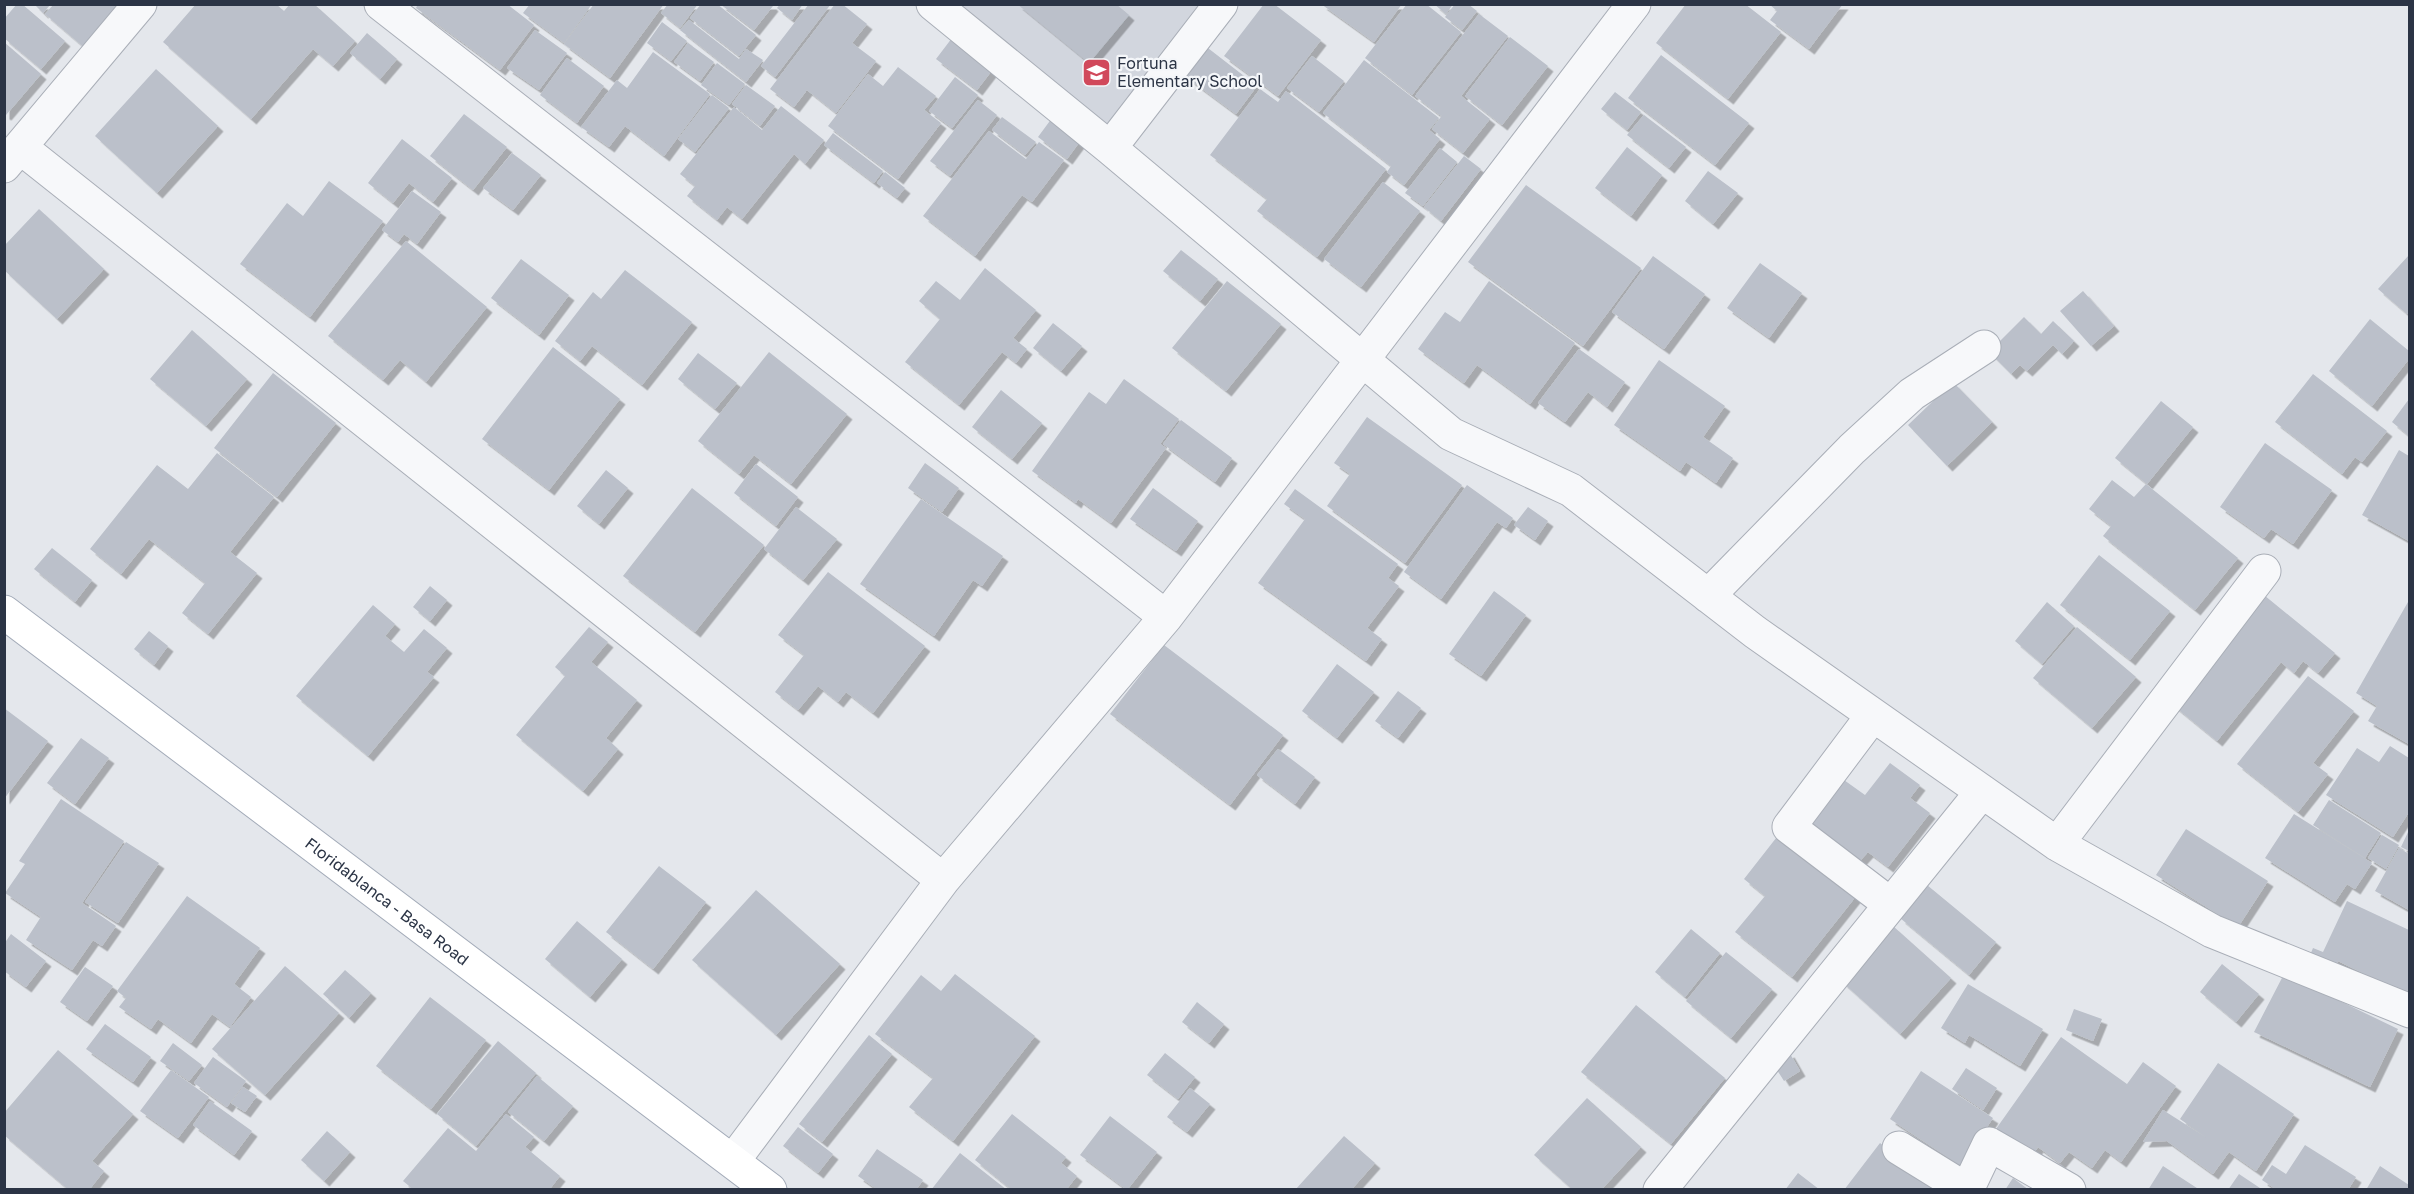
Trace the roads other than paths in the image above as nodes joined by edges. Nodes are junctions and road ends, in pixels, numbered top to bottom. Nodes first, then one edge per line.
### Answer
1 (140, 4) edge
2 (381, 4) edge
3 (933, 4) edge
4 (1221, 4) edge
5 (1634, 4) edge
6 (1110, 148) junction
7 (12, 156) edge
8 (1983, 347) dead end
9 (1363, 358) junction
10 (2264, 571) dead end
11 (1708, 596) junction
12 (4, 612) edge
13 (1166, 617) junction
14 (1873, 715) junction
15 (1981, 793) junction
16 (2057, 844) junction
17 (943, 880) junction
18 (1890, 904) junction
19 (2409, 1011) edge
20 (1899, 1148) dead end
21 (733, 1161) junction
22 (770, 1190) edge
23 (1660, 1190) edge
24 (1967, 1190) edge
25 (2069, 1190) edge

1 - 7 street
2 - 13 street
3 - 6 street
4 - 6 street
5 - 9 street
6 - 9 street
7 - 17 street
8 - 11 street
9 - 11 street
9 - 13 street
10 - 16 street
11 - 14 street
12 - 21 main road, Floridablanca - Basa Road
13 - 17 street
14 - 15 street
14 - 18 street
15 - 16 street
15 - 18 street
16 - 19 street
17 - 21 street
18 - 23 street
20 - 24 street
21 - 22 main road, Floridablanca - Basa Road
24 - 25 street

